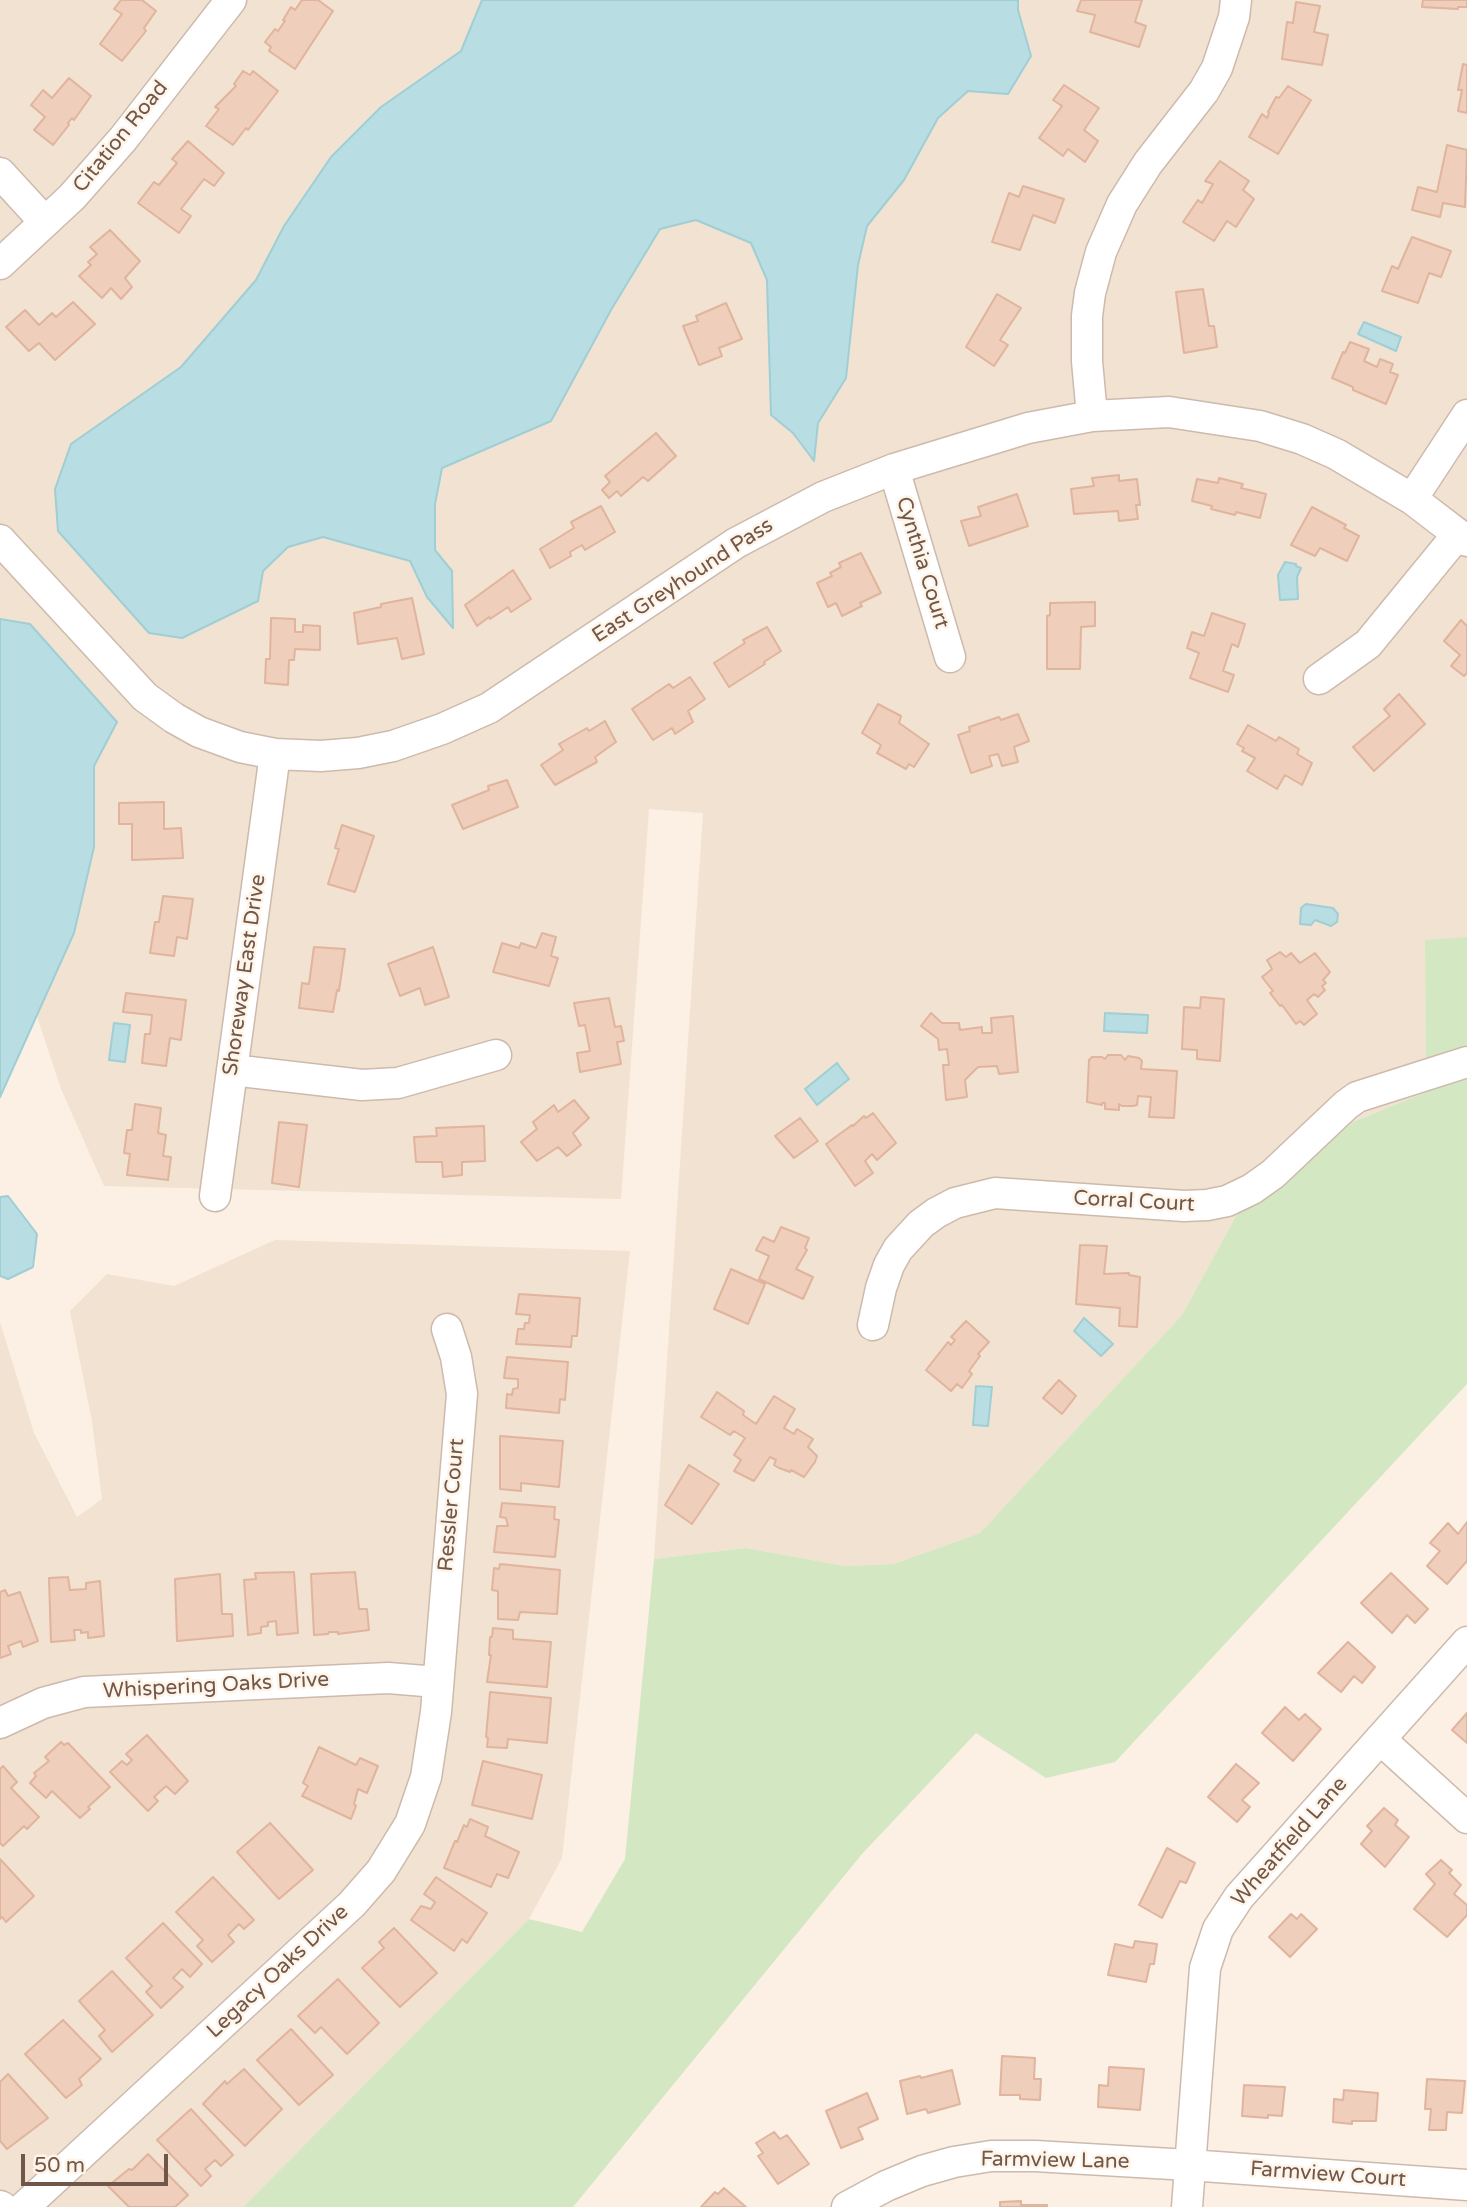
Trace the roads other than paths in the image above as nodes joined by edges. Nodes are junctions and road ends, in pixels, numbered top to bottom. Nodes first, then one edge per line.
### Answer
1 (230, 0) edge
2 (1236, 0) edge
3 (0, 173) edge
4 (45, 222) junction
5 (0, 264) edge
6 (1467, 415) edge
7 (1092, 416) junction
8 (894, 469) junction
9 (1412, 499) junction
10 (1462, 538) edge
11 (0, 540) edge
12 (950, 657) dead end
13 (1319, 679) dead end
14 (275, 754) junction
15 (496, 1055) dead end
16 (1467, 1062) edge
17 (232, 1070) junction
18 (215, 1196) dead end
19 (873, 1325) dead end
20 (447, 1329) dead end
21 (1467, 1642) edge
22 (437, 1682) junction
23 (0, 1723) edge
24 (1380, 1739) junction
25 (1467, 1818) edge
26 (1189, 2165) junction
27 (1467, 2185) edge
28 (24, 2207) edge
29 (847, 2207) edge
30 (1187, 2207) edge

1 - 4 street, Citation Road
2 - 7 street
3 - 4 street
4 - 5 street, Citation Road
6 - 9 street
7 - 8 street, East Greyhound Pass
7 - 9 street, East Greyhound Pass
8 - 12 street, Cynthia Court
8 - 14 street, East Greyhound Pass
9 - 10 street, East Greyhound Pass
10 - 13 street
11 - 14 street, East Greyhound Pass
14 - 17 street, Shoreway East Drive
15 - 17 street
16 - 19 street, Corral Court
17 - 18 street, Shoreway East Drive
20 - 22 street, Ressler Court
21 - 24 street, Wheatfield Lane
22 - 23 street, Whispering Oaks Drive
22 - 28 street, Legacy Oaks Drive
24 - 25 street
24 - 26 street, Wheatfield Lane
26 - 27 street, Farmview Court
26 - 29 street, Farmview Lane
26 - 30 street, Wheatfield Lane

